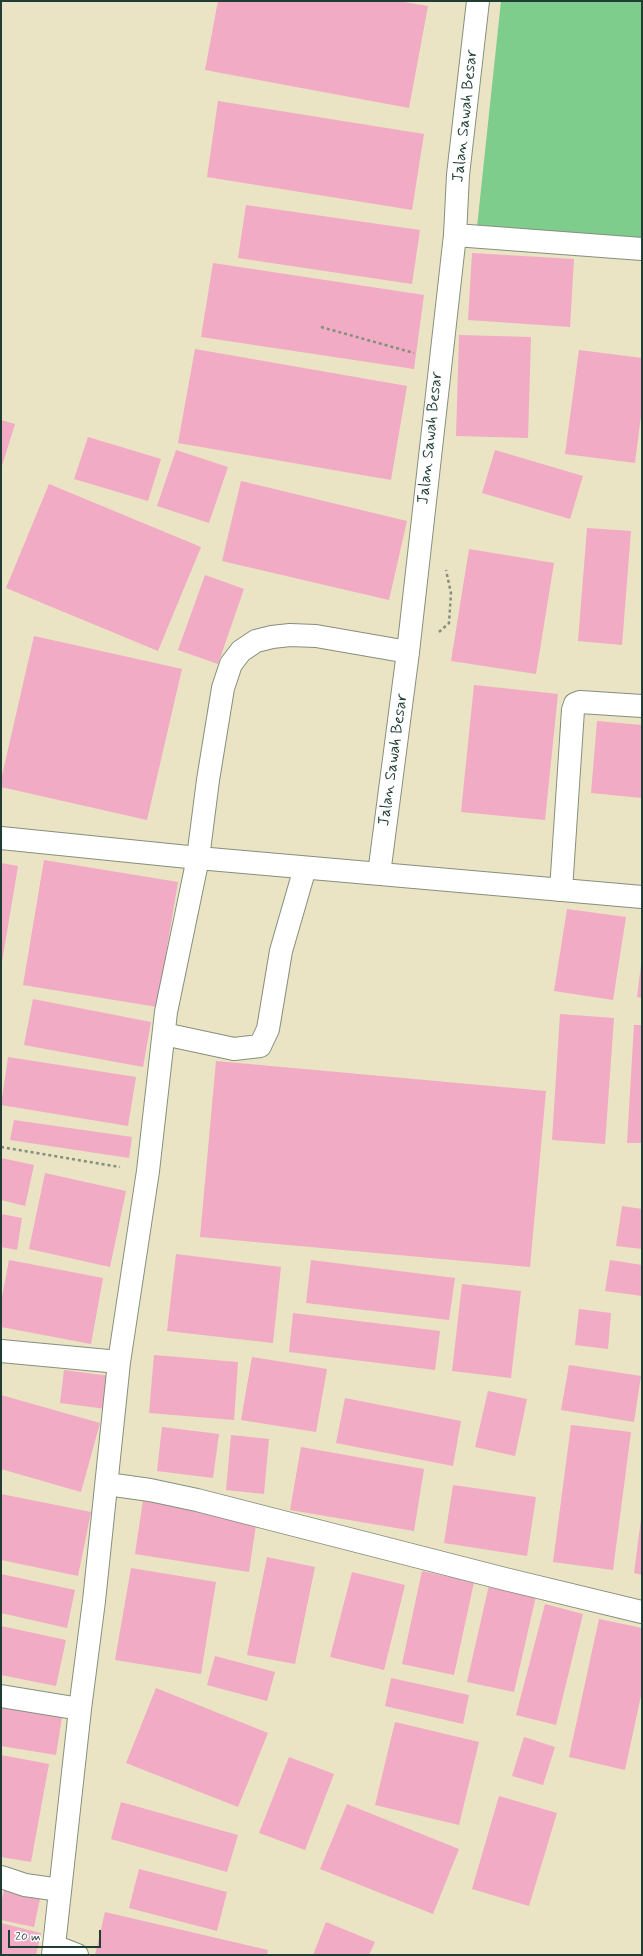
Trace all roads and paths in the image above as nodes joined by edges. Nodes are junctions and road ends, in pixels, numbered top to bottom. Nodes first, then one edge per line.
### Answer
1 (478, 1) edge
2 (455, 235) junction
3 (642, 249) edge
4 (321, 327) dead end
5 (440, 360) junction
6 (408, 652) junction
7 (642, 706) edge
8 (1, 838) edge
9 (198, 858) junction
10 (305, 868) junction
11 (379, 874) junction
12 (561, 890) junction
13 (642, 897) edge
14 (164, 1034) junction
15 (1, 1147) edge
16 (148, 1172) junction
17 (1, 1351) edge
18 (119, 1362) junction
19 (107, 1484) junction
20 (642, 1612) edge
21 (1, 1696) edge
22 (80, 1709) junction
23 (1, 1877) edge
24 (60, 1890) junction
25 (54, 1950) edge
26 (77, 1955) edge

1 - 2 street, Jalan Sawah Besar
2 - 3 street
2 - 5 street, Jalan Sawah Besar
4 - 5 path
5 - 6 street, Jalan Sawah Besar
6 - 9 street
6 - 11 street, Jalan Sawah Besar
7 - 12 street
8 - 9 street
9 - 10 street
9 - 14 street
10 - 11 street
10 - 14 street
11 - 12 street
12 - 13 street
14 - 16 street
15 - 16 path
16 - 18 street
17 - 18 street
18 - 19 street
19 - 20 street
19 - 22 street
21 - 22 street
22 - 24 street
23 - 24 street
24 - 25 street
25 - 26 street

